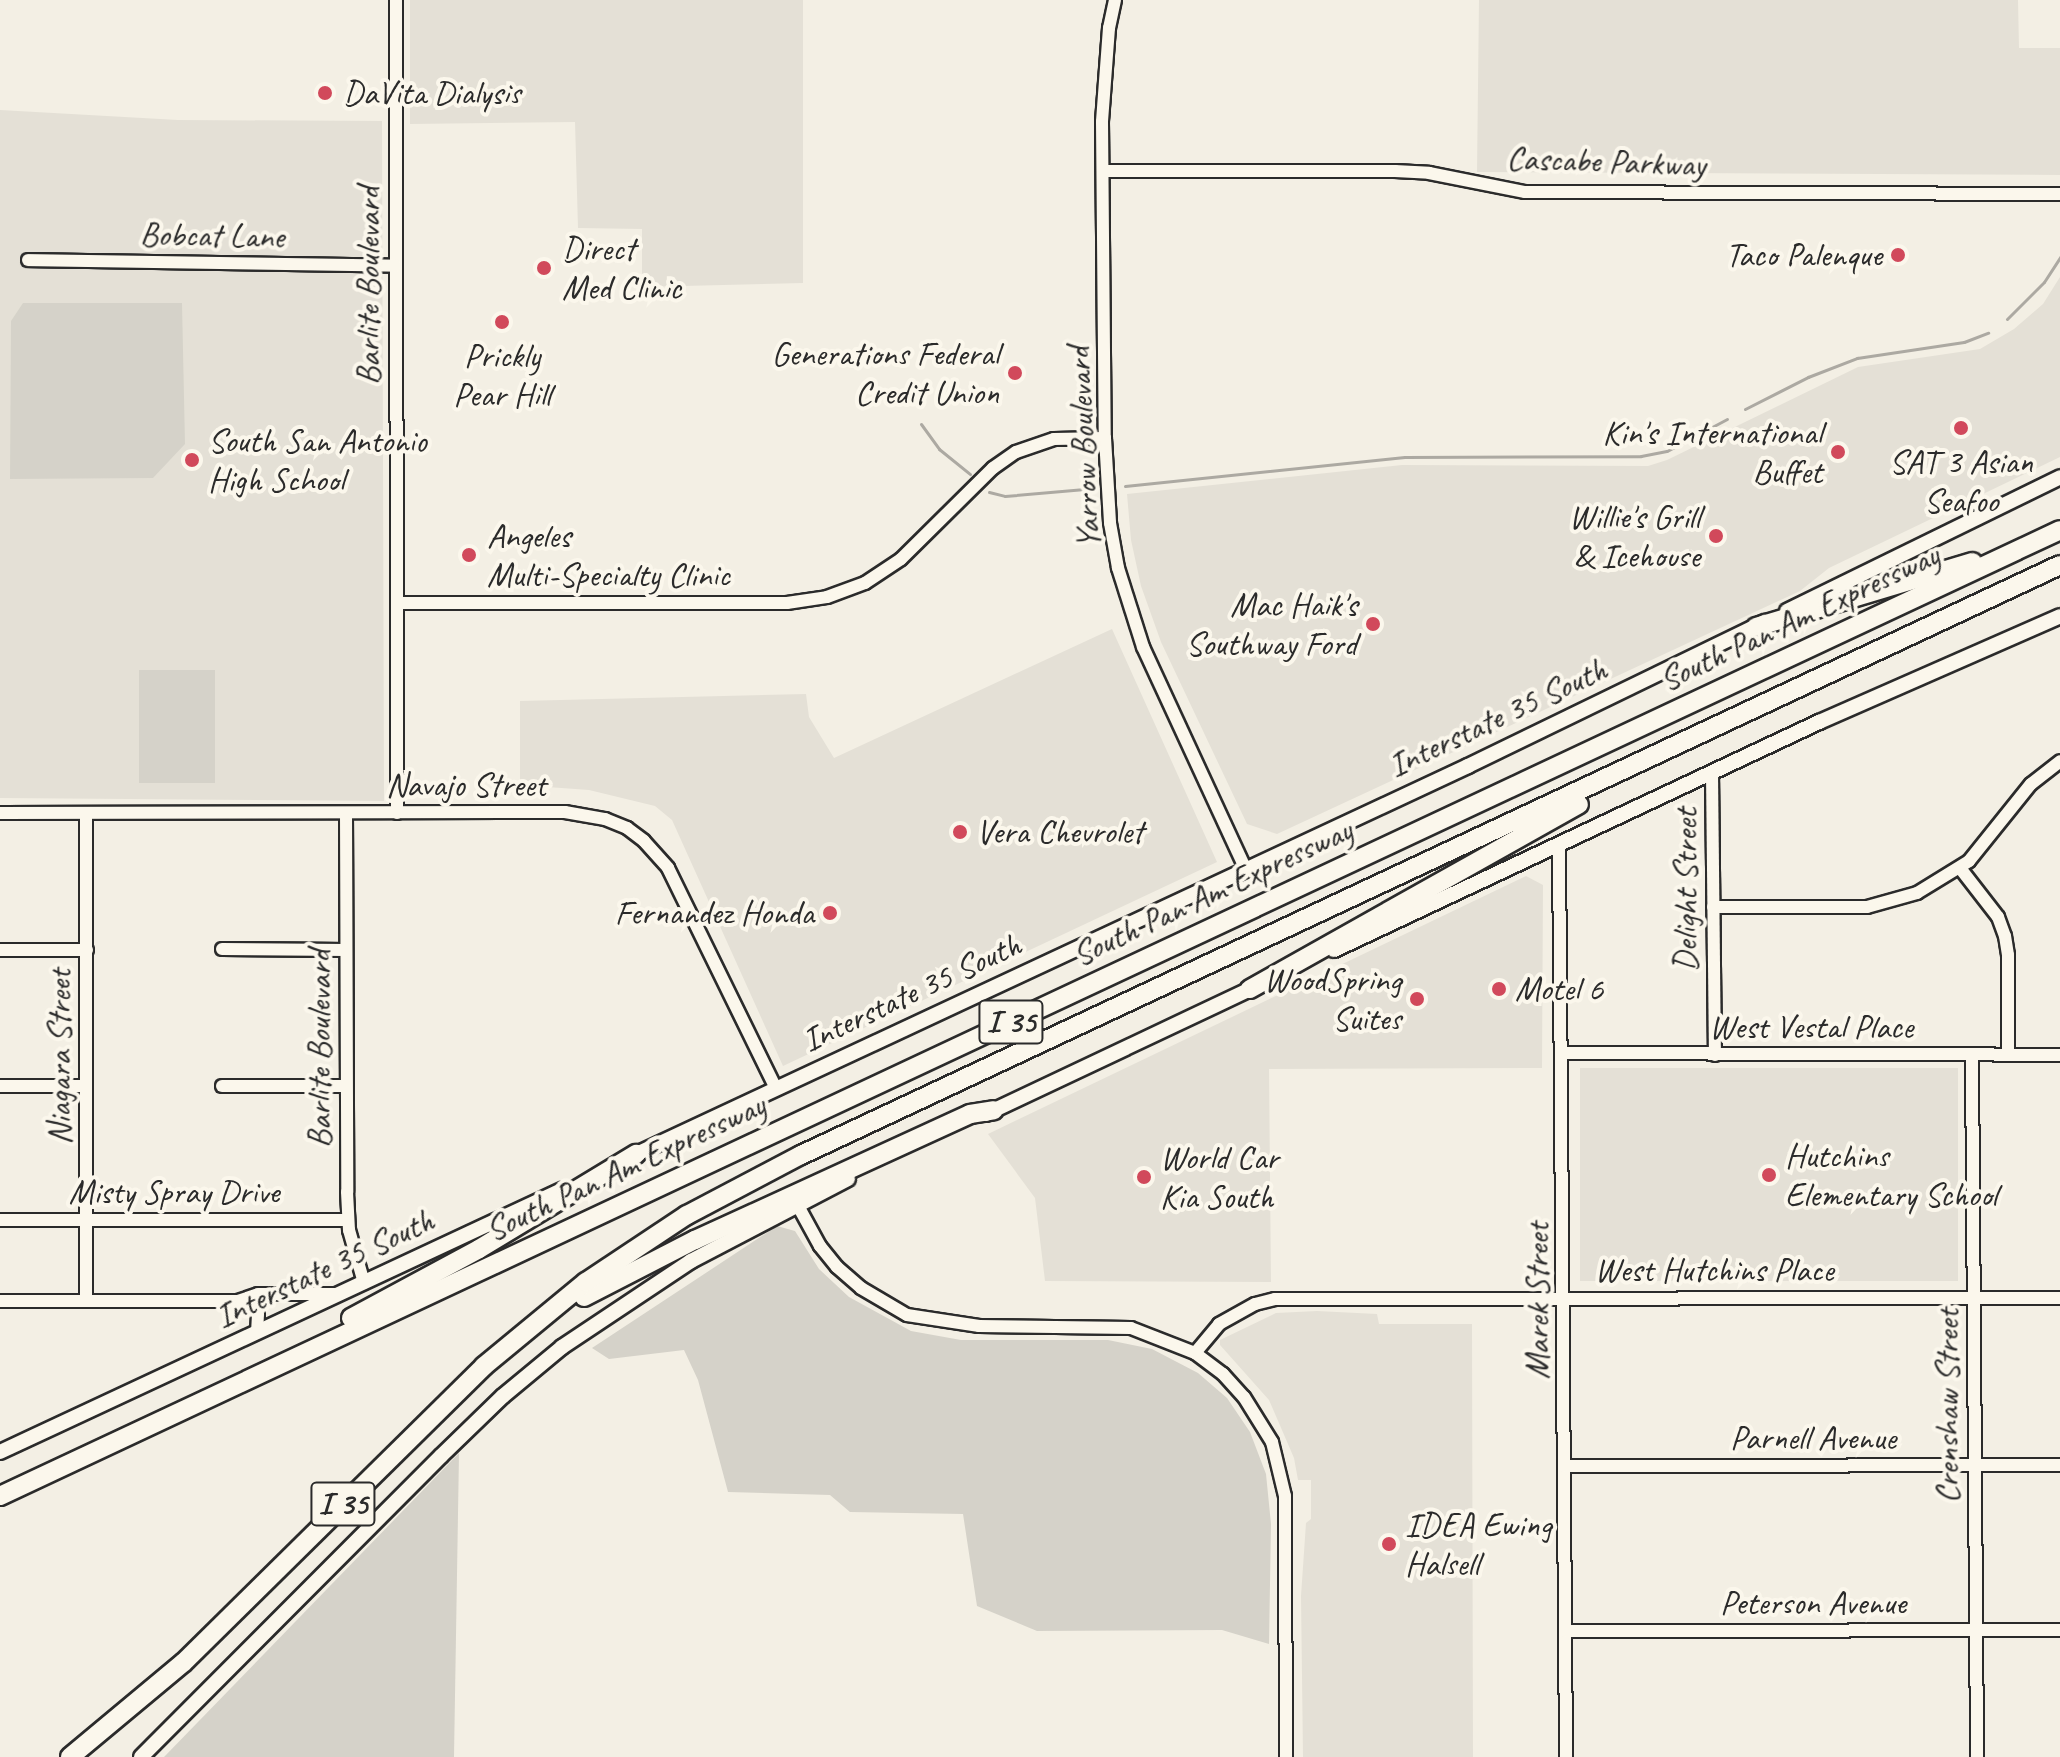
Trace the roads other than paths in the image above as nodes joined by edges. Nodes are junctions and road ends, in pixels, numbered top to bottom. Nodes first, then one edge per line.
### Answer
1 (396, 0) edge
2 (1115, 0) edge
3 (1103, 171) junction
4 (2060, 194) edge
5 (28, 260) dead end
6 (395, 266) junction
7 (1105, 438) junction
8 (2060, 477) edge
9 (2060, 530) edge
10 (2021, 548) junction
11 (2060, 565) edge
12 (397, 603) junction
13 (2060, 616) edge
14 (1756, 627) junction
15 (1770, 701) junction
16 (2060, 761) edge
17 (1712, 773) junction
18 (0, 813) edge
19 (86, 813) junction
20 (346, 813) junction
21 (397, 813) junction
22 (1559, 845) junction
23 (1245, 868) junction
24 (1960, 868) junction
25 (1713, 907) junction
26 (222, 949) dead end
27 (0, 950) edge
28 (87, 950) junction
29 (346, 950) junction
30 (1250, 989) junction
31 (1563, 1053) junction
32 (1715, 1055) junction
33 (1972, 1055) junction
34 (2008, 1055) junction
35 (2060, 1055) edge
36 (0, 1086) edge
37 (86, 1086) junction
38 (222, 1086) dead end
39 (346, 1086) junction
40 (776, 1088) junction
41 (994, 1110) junction
42 (636, 1154) junction
43 (797, 1204) junction
44 (0, 1220) edge
45 (87, 1220) junction
46 (348, 1220) junction
47 (364, 1283) junction
48 (337, 1294) junction
49 (1565, 1298) junction
50 (1974, 1298) junction
51 (2060, 1298) edge
52 (0, 1301) edge
53 (86, 1301) junction
54 (238, 1301) junction
55 (257, 1331) junction
56 (504, 1349) junction
57 (1195, 1353) junction
58 (270, 1369) junction
59 (0, 1452) edge
60 (2060, 1465) edge
61 (1565, 1466) junction
62 (1976, 1466) junction
63 (0, 1496) edge
64 (1976, 1630) junction
65 (2060, 1630) edge
66 (1566, 1631) junction
67 (70, 1757) edge
68 (141, 1757) edge
69 (1286, 1757) edge
70 (1566, 1757) edge
71 (1977, 1757) edge

1 - 6 street, Barlite Boulevard
2 - 3 street, Yarrow Boulevard
3 - 4 street, Cascabe Parkway
3 - 7 street, Yarrow Boulevard
5 - 6 street, Bobcat Lane
6 - 12 street, Barlite Boulevard
7 - 12 street
7 - 23 street, Yarrow Boulevard
8 - 14 main road, Interstate 35 South
9 - 10 highway, South Pan Am Expressway / I 35
10 - 14 highway
10 - 58 highway, South Pan Am Expressway / I 35
11 - 15 highway, South Pan Am Expressway / I 35
12 - 21 street, Barlite Boulevard
13 - 17 main road
14 - 23 main road, Interstate 35 South
15 - 30 highway
15 - 56 highway, South Pan Am Expressway / I 35
16 - 24 street
17 - 22 main road
17 - 25 street, Delight Street
18 - 19 street, Navajo Street
19 - 20 street, Navajo Street
19 - 28 street, Niagara Street
20 - 21 street, Navajo Street
20 - 29 street, Barlite Boulevard
21 - 40 street, Navajo Street
22 - 30 main road
22 - 31 street, Marek Street
23 - 40 main road, Interstate 35 South
24 - 25 street
24 - 34 street
25 - 32 street, Delight Street
26 - 29 street
27 - 28 street
28 - 37 street, Niagara Street
29 - 39 street, Barlite Boulevard
30 - 41 main road
31 - 32 street, West Vestal Place
31 - 49 street, Marek Street
32 - 33 street, West Vestal Place
33 - 34 street, West Vestal Place
33 - 50 street, Crenshaw Street
34 - 35 street, West Vestal Place
36 - 37 street
37 - 45 street, Niagara Street
38 - 39 street
39 - 46 street, Barlite Boulevard
40 - 42 main road, Interstate 35 South
41 - 43 main road
41 - 56 highway
42 - 47 main road, Interstate 35 South
42 - 58 highway
43 - 57 street
43 - 68 main road
44 - 45 street, Misty Spray Drive
45 - 46 street, Misty Spray Drive
45 - 53 street, Niagara Street
46 - 47 street, Barlite Boulevard
47 - 48 main road, Interstate 35 South
48 - 54 street
48 - 55 main road, Interstate 35 South
49 - 50 street, West Hutchins Place
49 - 57 street, West Hutchins Place
49 - 61 street, Marek Street
50 - 51 street, West Hutchins Place
50 - 62 street, Crenshaw Street
52 - 53 street
53 - 54 street
54 - 55 street
55 - 59 main road, Interstate 35 South
56 - 67 highway, South Pan Am Expressway / I 35
57 - 69 street
58 - 63 highway, South Pan Am Expressway / I 35
60 - 62 street, Parnell Avenue
61 - 62 street, Parnell Avenue
61 - 66 street, Marek Street
62 - 64 street, Crenshaw Street
64 - 65 street, Peterson Avenue
64 - 66 street, Peterson Avenue
64 - 71 street, Crenshaw Street
66 - 70 street, Marek Street

